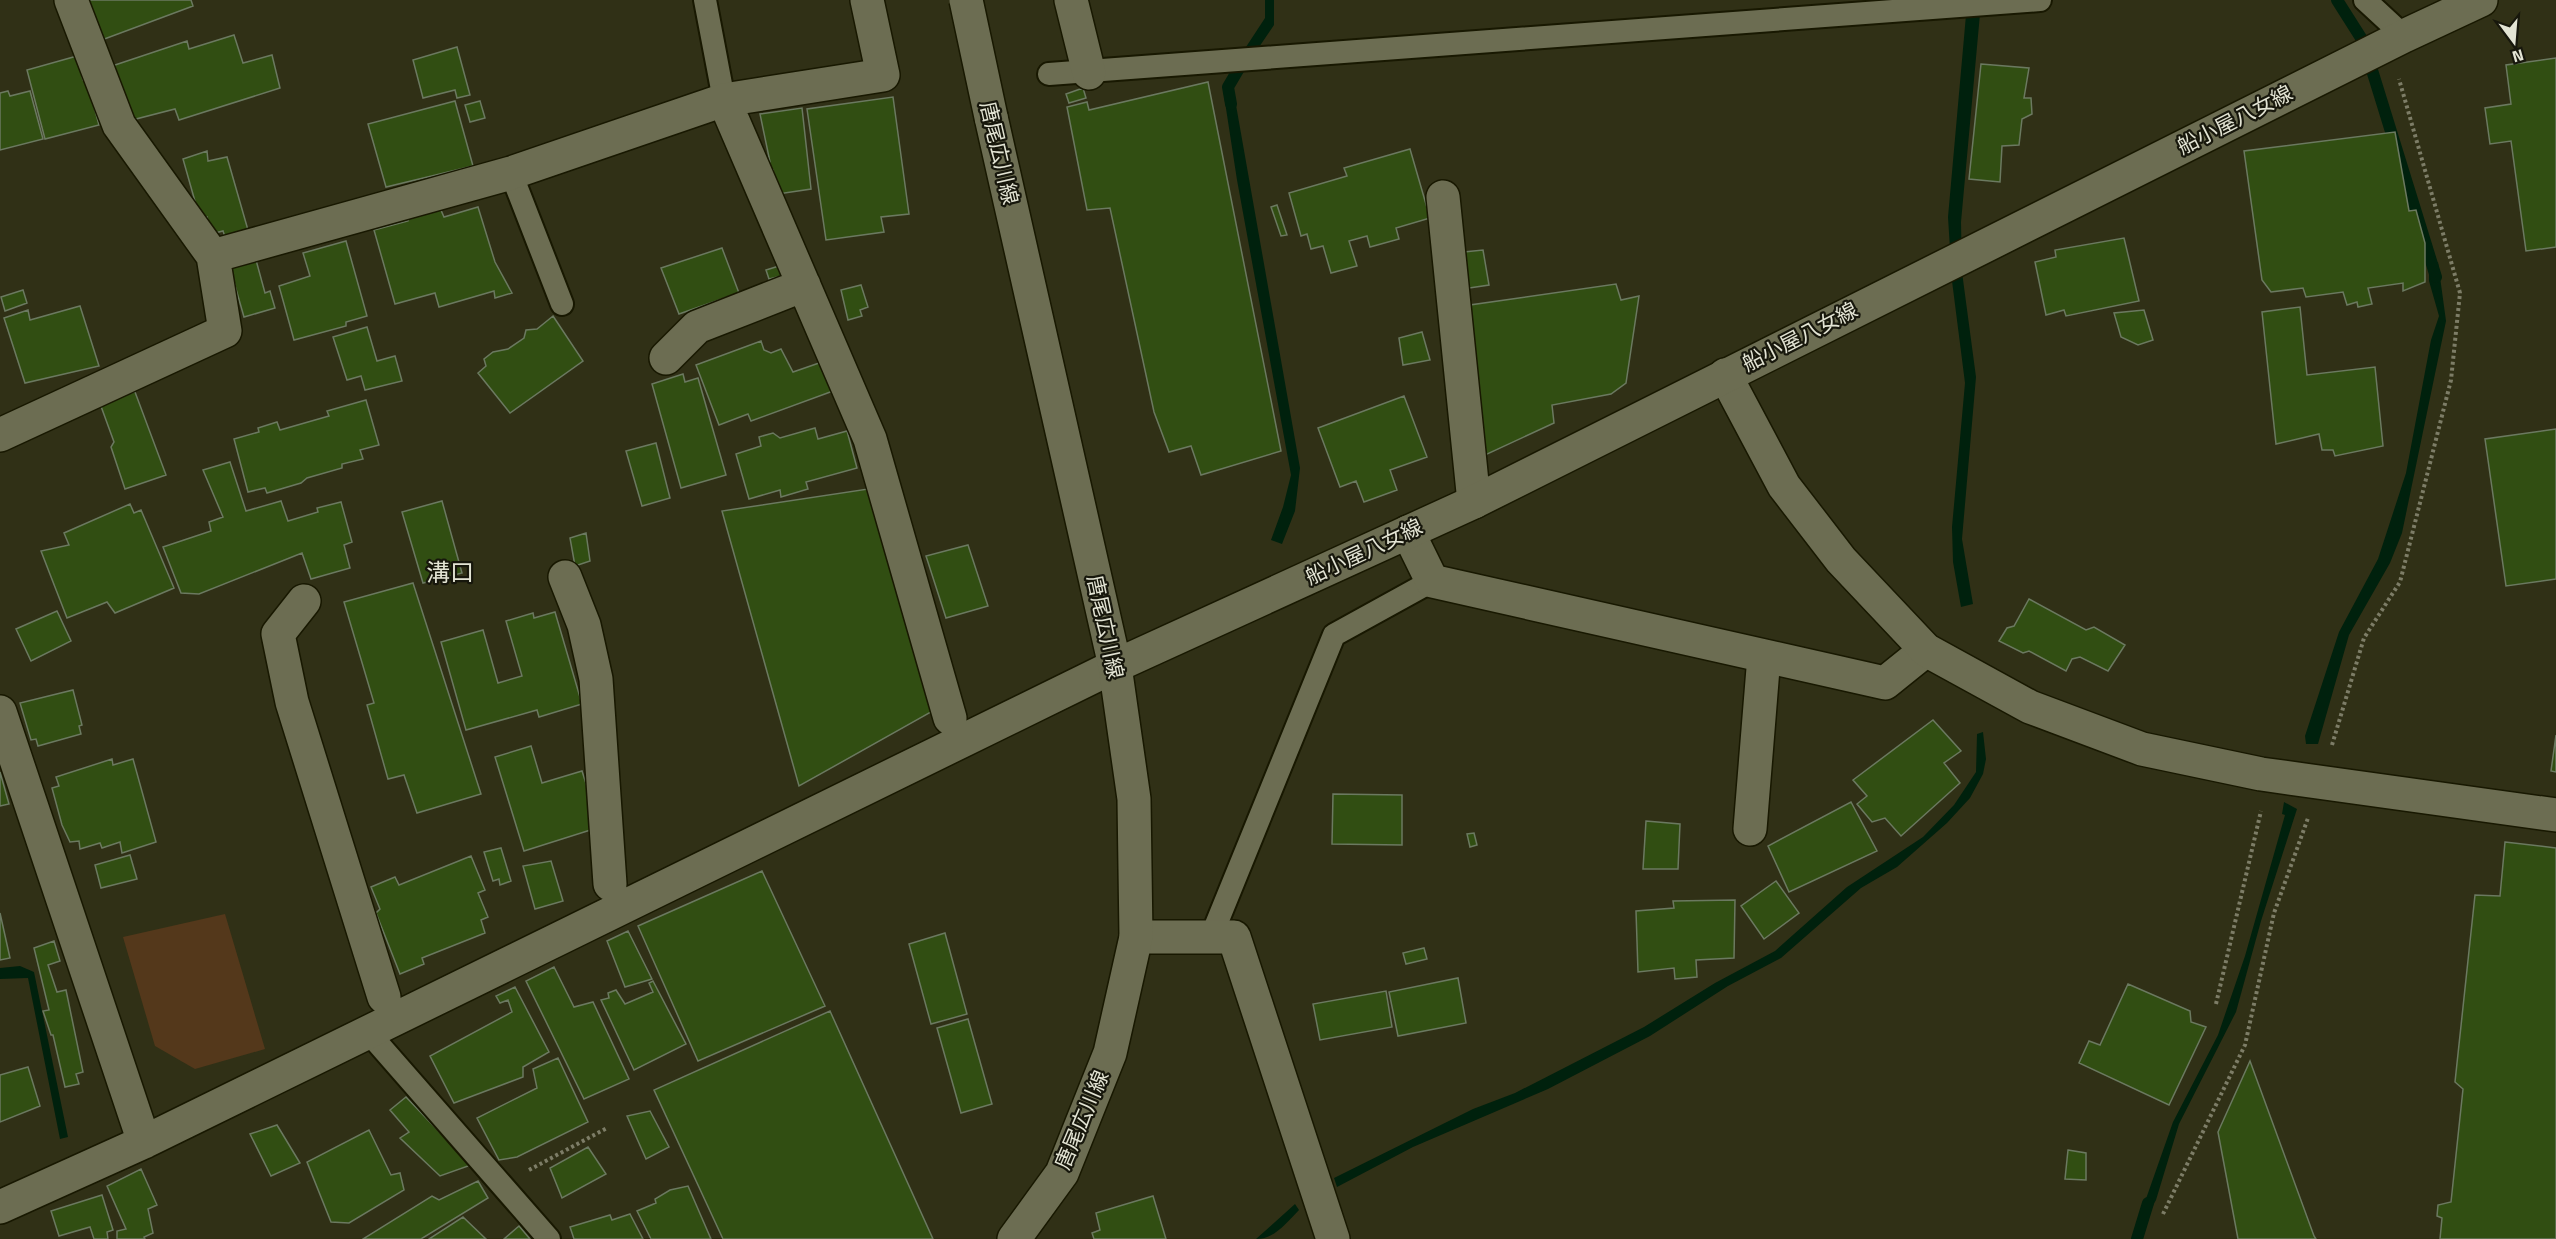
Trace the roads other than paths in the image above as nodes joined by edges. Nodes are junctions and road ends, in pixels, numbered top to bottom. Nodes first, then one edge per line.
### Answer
1 (71, 0) edge
2 (705, 0) edge
3 (867, 0) edge
4 (966, 0) edge
5 (1071, 0) edge
6 (2040, 0) edge
7 (2365, 0) edge
8 (2481, 0) edge
9 (2396, 40) junction
10 (1089, 73) junction
11 (1049, 74) dead end
12 (724, 100) junction
13 (511, 173) junction
14 (1443, 197) dead end
15 (213, 256) junction
16 (804, 285) junction
17 (562, 304) dead end
18 (666, 358) dead end
19 (1725, 375) junction
20 (0, 435) edge
21 (1474, 502) junction
22 (1408, 532) junction
23 (566, 577) dead end
24 (1432, 581) junction
25 (304, 601) dead end
26 (1926, 650) junction
27 (1764, 656) junction
28 (1114, 666) junction
29 (0, 712) edge
30 (950, 718) dead end
31 (2556, 815) edge
32 (1750, 830) dead end
33 (609, 884) dead end
34 (1136, 937) junction
35 (1211, 937) junction
36 (384, 997) dead end
37 (368, 1032) junction
38 (144, 1142) junction
39 (0, 1207) edge
40 (549, 1239) edge
41 (1014, 1239) edge
42 (1333, 1239) edge

1 - 15 street
2 - 12 lane
3 - 12 street
4 - 28 street, 唐尾広川線, bridge
5 - 10 street
6 - 10 lane
7 - 9 lane
8 - 9 street, 船小屋八女線
9 - 19 street, 船小屋八女線
10 - 11 lane
12 - 13 street
12 - 16 street
13 - 15 street
13 - 17 lane
14 - 21 street
15 - 20 street
16 - 18 street
16 - 30 street
19 - 21 street, 船小屋八女線
19 - 26 street
21 - 22 street, 船小屋八女線
22 - 24 street
22 - 28 street, 船小屋八女線
23 - 33 street
24 - 27 street
24 - 35 lane
25 - 36 street
26 - 27 street
26 - 31 street
27 - 32 street
28 - 34 street, 唐尾広川線
28 - 37 street, 船小屋八女線
29 - 38 street
34 - 35 street
34 - 41 street, 唐尾広川線
35 - 42 street
37 - 38 street, 船小屋八女線
37 - 40 lane
38 - 39 street, 船小屋八女線

